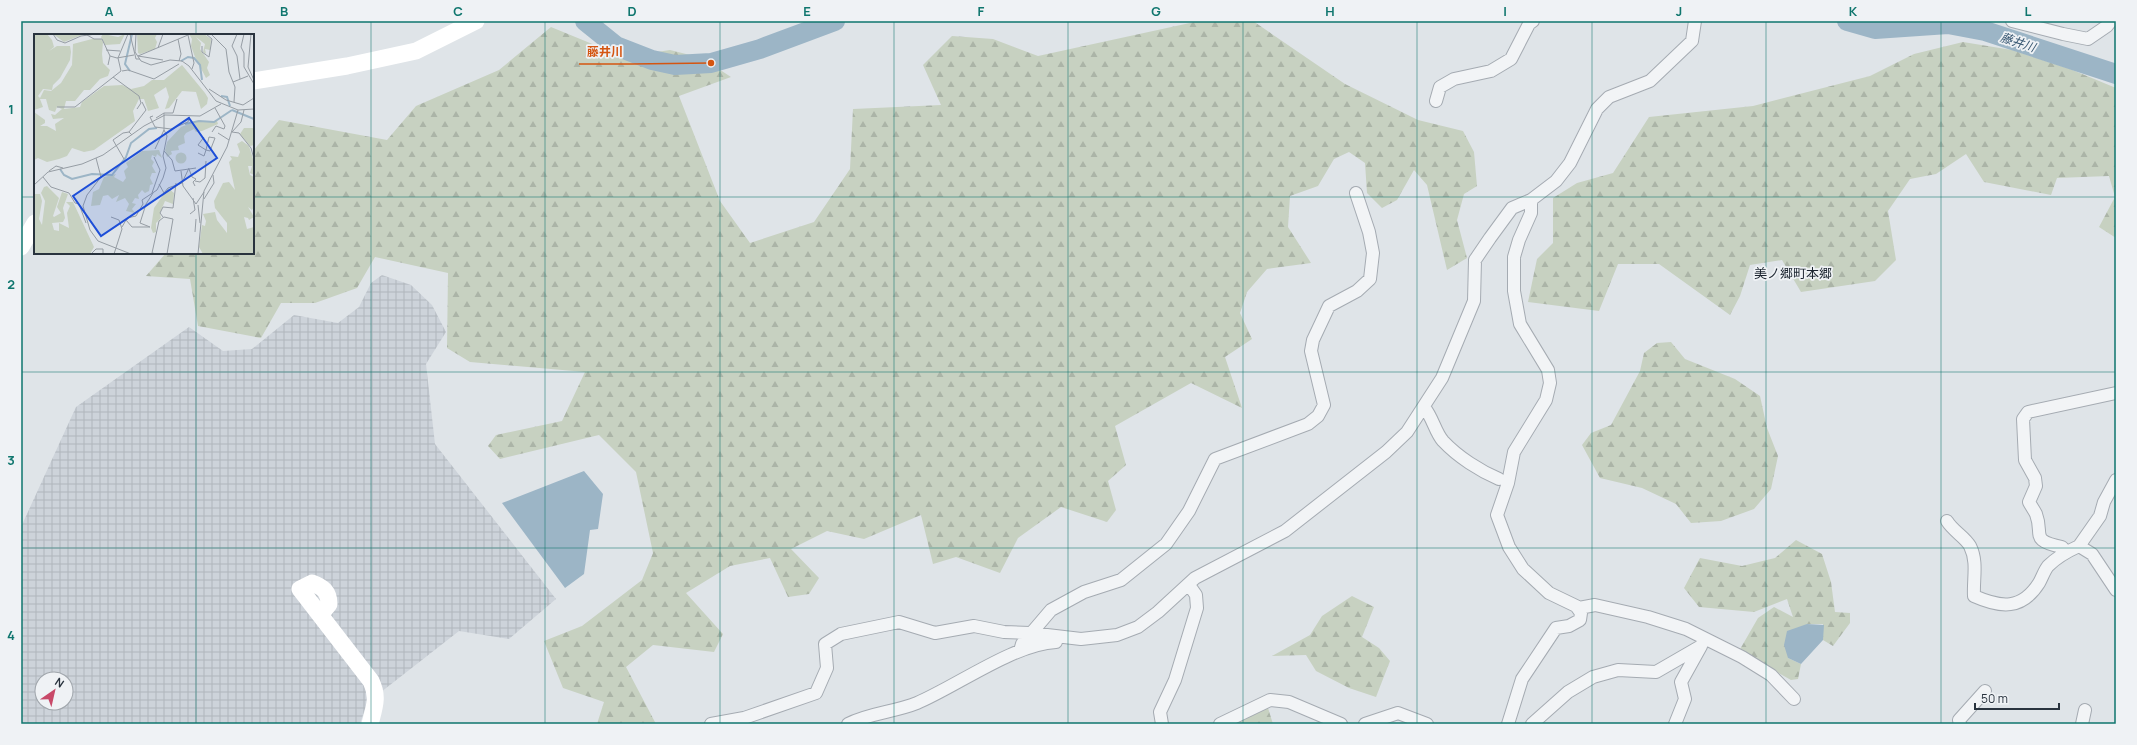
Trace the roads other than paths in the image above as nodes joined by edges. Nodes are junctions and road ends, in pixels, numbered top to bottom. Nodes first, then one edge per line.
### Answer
1 (476, 21) edge
2 (1533, 21) edge
3 (1695, 21) edge
4 (2012, 21) edge
5 (2111, 21) edge
6 (254, 81) edge
7 (1436, 101) dead end
8 (1356, 193) dead end
9 (1531, 200) junction
10 (34, 225) edge
11 (21, 247) edge
12 (2116, 393) edge
13 (1424, 407) junction
14 (1514, 452) junction
15 (1499, 479) junction
16 (2116, 480) edge
17 (1497, 515) junction
18 (1947, 521) dead end
19 (2079, 546) junction
20 (2066, 552) junction
21 (1189, 585) junction
22 (2116, 590) edge
23 (1579, 608) junction
24 (320, 615) dead end
25 (1030, 633) junction
26 (1068, 638) junction
27 (1702, 642) junction
28 (1020, 651) junction
29 (1985, 691) dead end
30 (1794, 699) dead end
31 (2086, 710) dead end
32 (1406, 719) edge
33 (370, 724) edge
34 (712, 724) edge
35 (848, 724) edge
36 (1162, 724) edge
37 (1220, 724) edge
38 (1341, 724) edge
39 (1365, 724) edge
40 (1427, 724) edge
41 (1508, 724) edge
42 (1532, 724) edge
43 (1675, 724) edge
44 (1960, 724) edge
45 (2082, 724) edge

1 - 6 street
2 - 7 street
3 - 9 street
4 - 5 street
8 - 25 street
9 - 13 street
9 - 14 street
10 - 11 street
12 - 20 street
13 - 15 street
13 - 21 street
14 - 15 street
14 - 17 street
15 - 17 street
16 - 19 street
17 - 23 street
18 - 20 street
19 - 20 street
19 - 22 street
21 - 26 street
21 - 36 street
23 - 27 street
23 - 41 street
24 - 33 street
25 - 26 street
25 - 28 street
25 - 34 street
26 - 28 street
27 - 30 street
27 - 42 street
27 - 43 street
28 - 35 street
29 - 44 street
31 - 45 street
32 - 39 street
32 - 40 street
37 - 38 street

